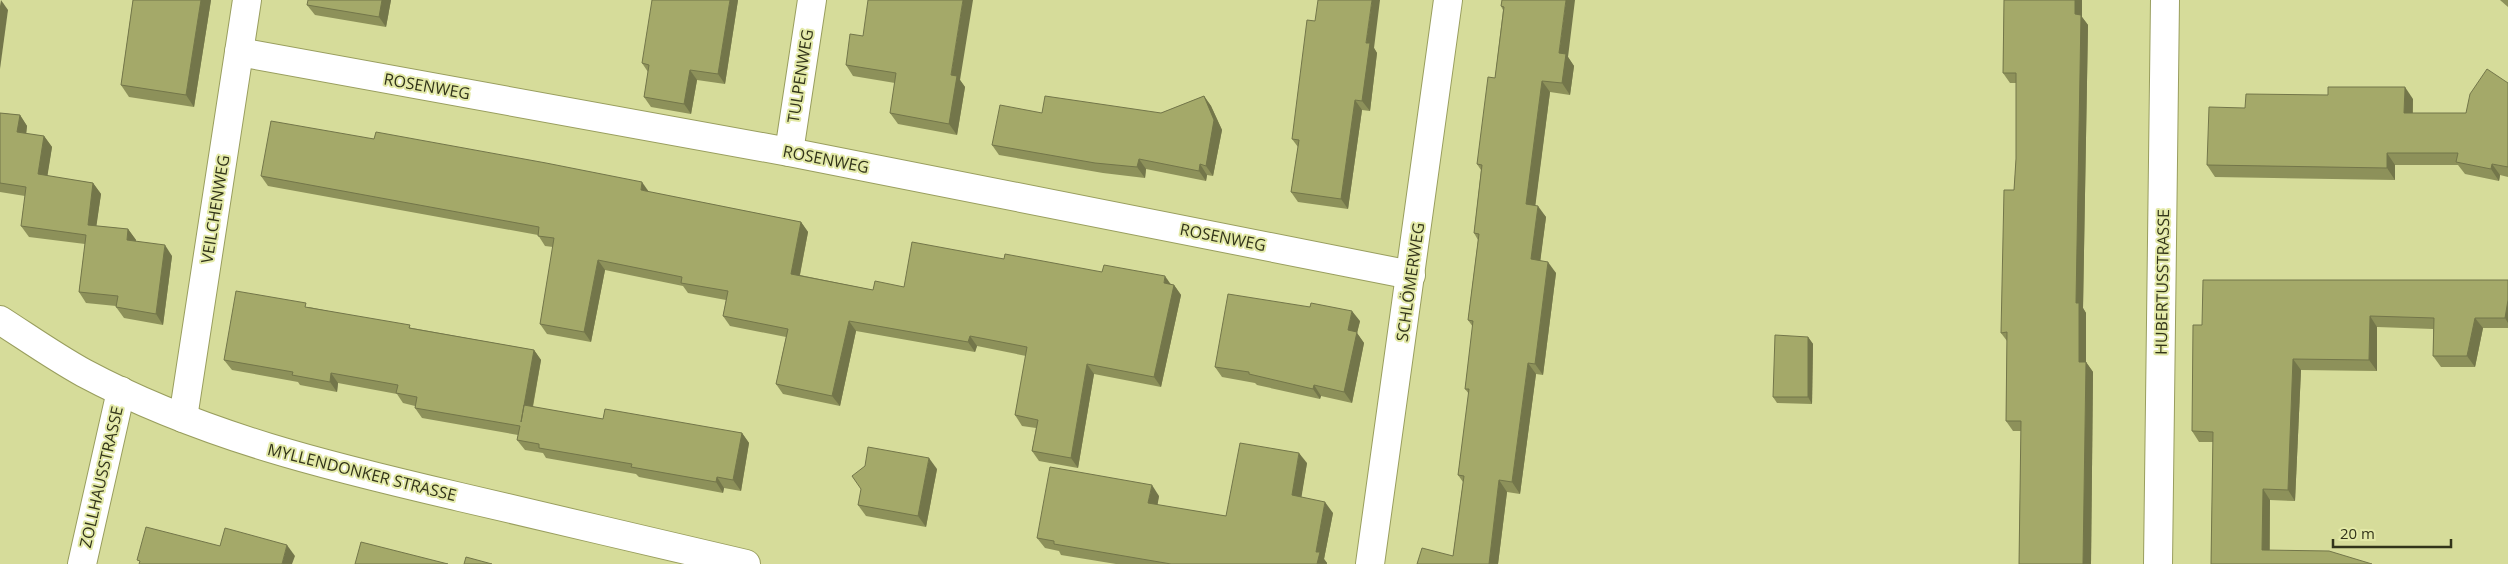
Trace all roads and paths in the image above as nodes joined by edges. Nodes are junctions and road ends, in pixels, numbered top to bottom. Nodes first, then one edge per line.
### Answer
1 (247, 0) edge
2 (812, 0) edge
3 (1448, 0) edge
4 (2165, 0) edge
5 (239, 52) junction
6 (788, 152) junction
7 (1412, 274) junction
8 (0, 320) edge
9 (121, 391) junction
10 (183, 418) junction
11 (82, 564) edge
12 (746, 564) edge
13 (1370, 564) edge
14 (2158, 564) edge

1 - 5 street, VEILCHENWEG
2 - 6 street, TULPENWEG
3 - 7 street, SCHLÖMERWEG
4 - 14 street, HUBERTUSSTRASSE
5 - 6 street, ROSENWEG
5 - 10 street, VEILCHENWEG
6 - 7 street, ROSENWEG
7 - 13 street, SCHLÖMERWEG
8 - 9 street, MYLLENDONKER STRASSE
9 - 10 street, MYLLENDONKER STRASSE
9 - 11 street, ZOLLHAUSSTRASSE
10 - 12 street, MYLLENDONKER STRASSE

